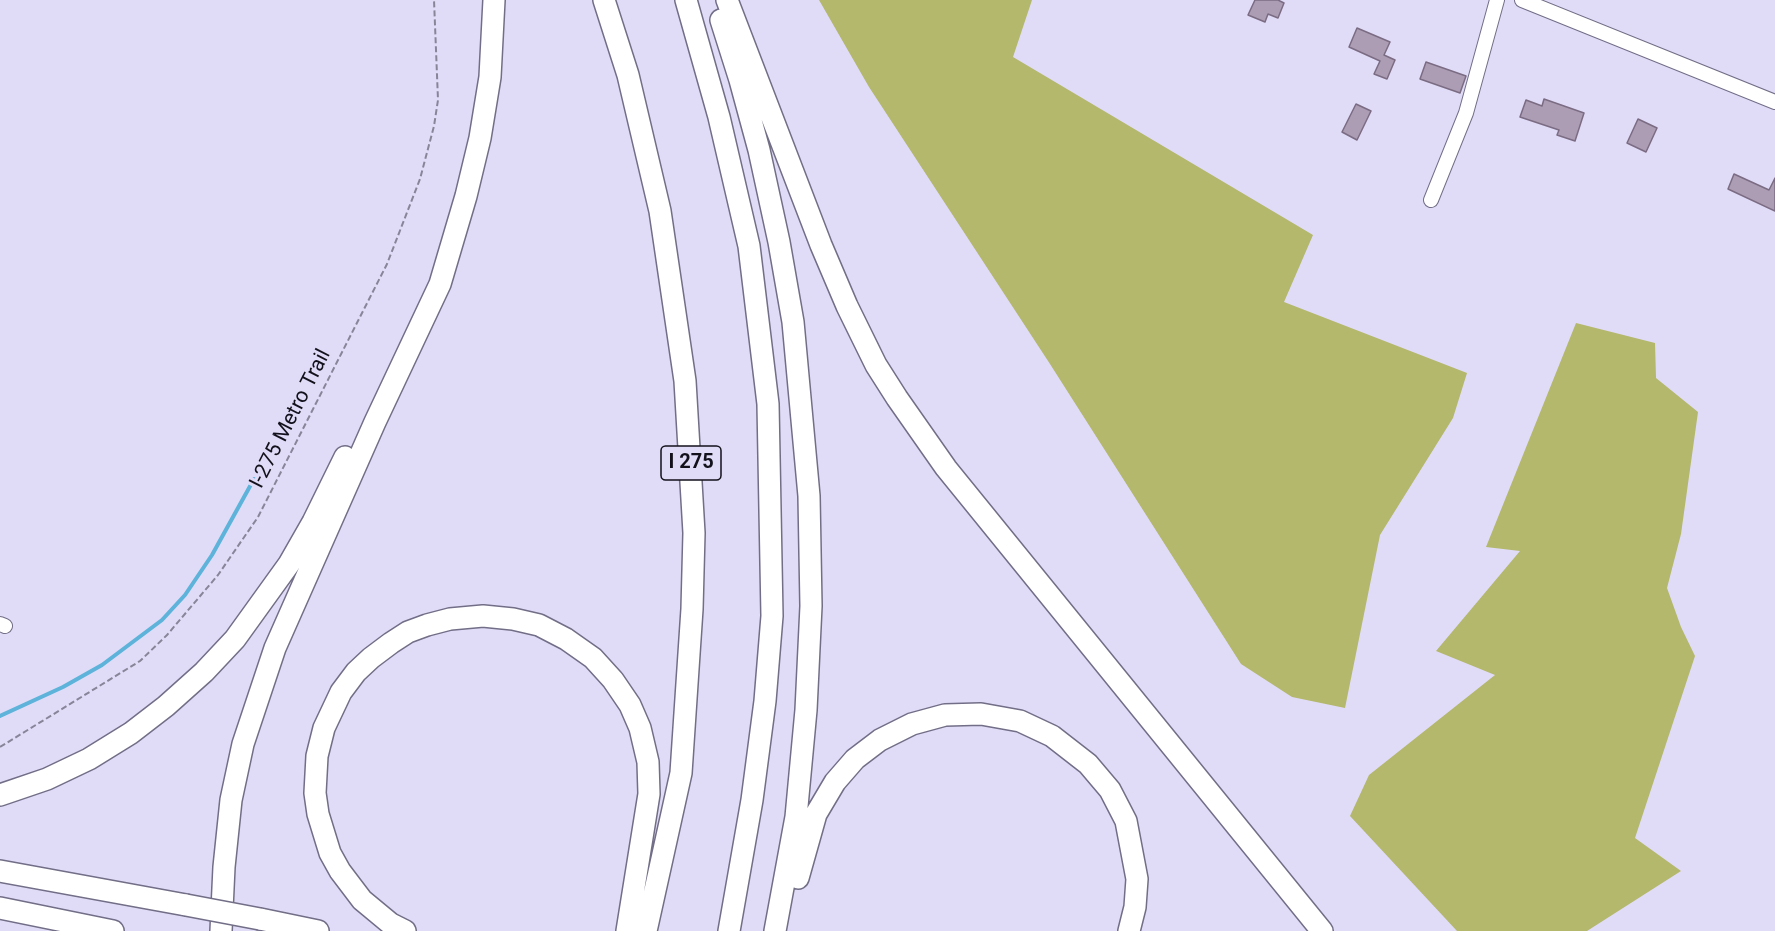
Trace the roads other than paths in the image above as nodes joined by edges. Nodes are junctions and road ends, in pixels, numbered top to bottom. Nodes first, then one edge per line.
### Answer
1 (494, 0) edge
2 (604, 0) edge
3 (686, 0) edge
4 (714, 0) edge
5 (728, 0) edge
6 (1497, 0) edge
7 (1522, 0) edge
8 (1775, 102) edge
9 (1431, 200) dead end
10 (453, 239) junction
11 (0, 795) edge
12 (0, 871) edge
13 (0, 908) edge
14 (113, 931) edge
15 (221, 931) edge
16 (318, 931) edge
17 (405, 931) edge
18 (627, 931) edge
19 (646, 931) edge
20 (729, 931) edge
21 (775, 931) edge
22 (786, 931) edge
23 (1129, 931) edge
24 (1322, 931) edge

1 - 10 highway
2 - 19 highway, I 275
3 - 20 highway
4 - 21 highway
5 - 24 highway
6 - 9 street
7 - 8 street
10 - 11 highway
10 - 15 highway
12 - 16 highway, bridge
13 - 14 highway
17 - 18 highway
22 - 23 highway

